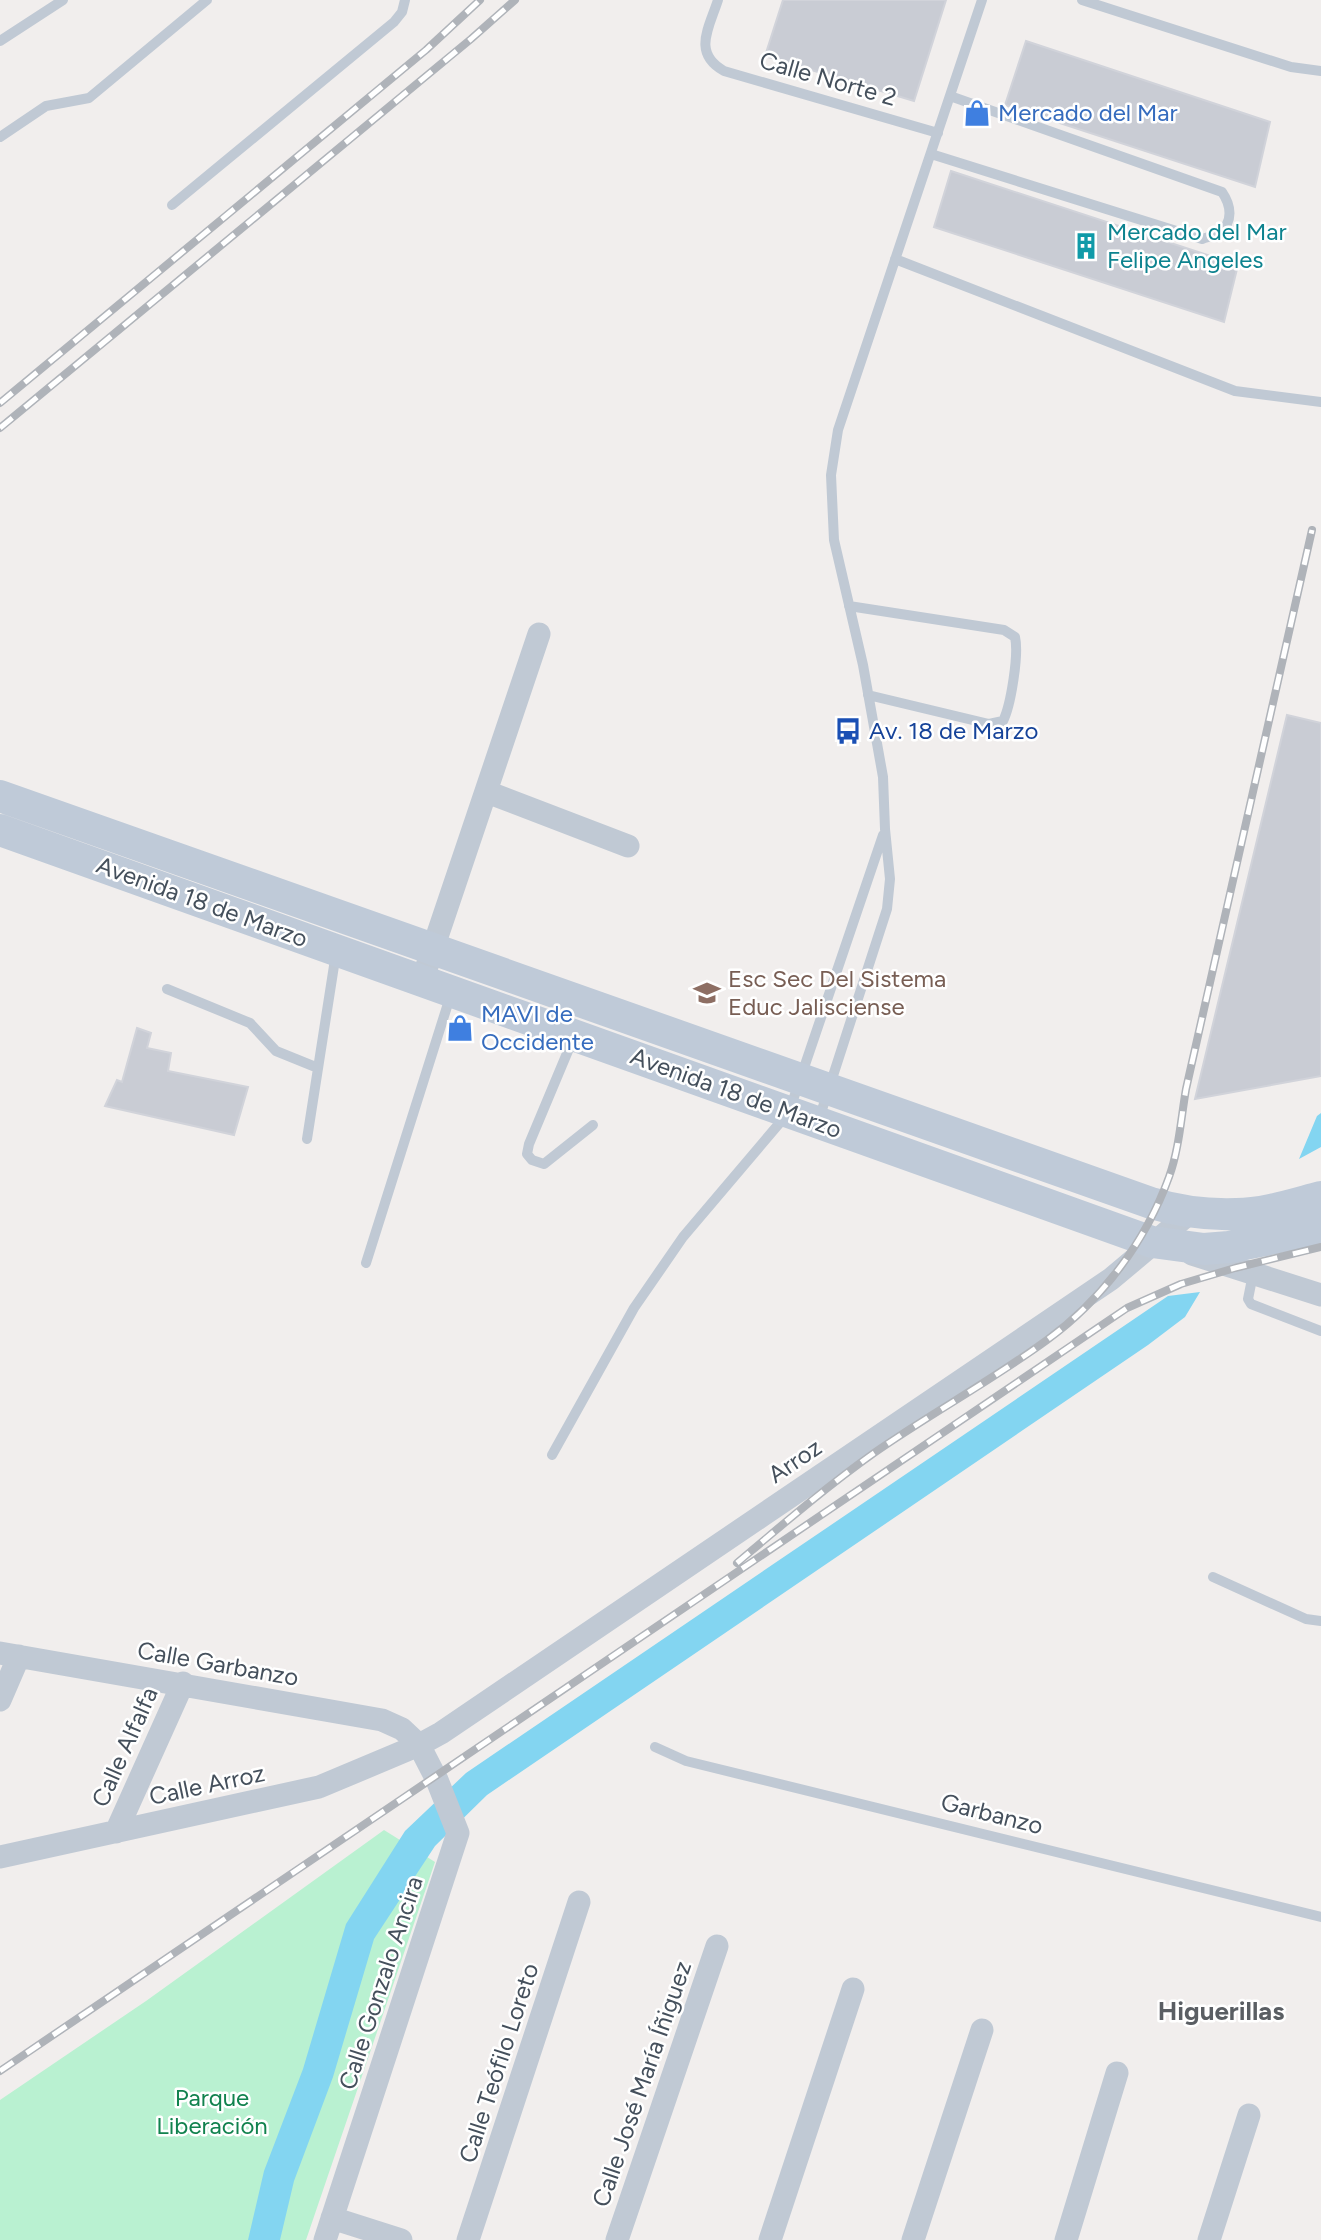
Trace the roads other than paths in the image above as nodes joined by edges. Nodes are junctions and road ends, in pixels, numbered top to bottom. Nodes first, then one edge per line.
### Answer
1 (63, 0) edge
2 (207, 0) edge
3 (405, 0) edge
4 (718, 0) edge
5 (982, 0) edge
6 (1082, 0) edge
7 (0, 41) edge
8 (1321, 71) edge
9 (950, 96) junction
10 (938, 132) junction
11 (0, 137) edge
12 (931, 154) junction
13 (172, 205) dead end
14 (895, 259) junction
15 (1321, 402) edge
16 (849, 606) junction
17 (539, 634) dead end
18 (868, 695) junction
19 (486, 792) junction
20 (0, 796) edge
21 (885, 829) junction
22 (0, 830) edge
23 (628, 846) dead end
24 (337, 950) junction
25 (434, 950) junction
26 (422, 981) junction
27 (167, 989) dead end
28 (452, 992) junction
29 (575, 1035) junction
30 (318, 1068) junction
31 (814, 1084) junction
32 (803, 1117) junction
33 (593, 1125) dead end
34 (307, 1139) dead end
35 (1321, 1197) edge
36 (1192, 1211) junction
37 (1321, 1229) edge
38 (1152, 1242) junction
39 (366, 1263) dead end
40 (1253, 1274) junction
41 (1321, 1295) edge
42 (1321, 1331) edge
43 (552, 1455) dead end
44 (1213, 1577) dead end
45 (1321, 1621) edge
46 (10, 1654) edge
47 (183, 1683) junction
48 (0, 1700) edge
49 (419, 1745) junction
50 (655, 1747) dead end
51 (116, 1832) junction
52 (0, 1857) edge
53 (579, 1902) dead end
54 (1321, 1917) edge
55 (717, 1946) dead end
56 (853, 1989) dead end
57 (982, 2030) dead end
58 (1117, 2073) dead end
59 (1248, 2115) dead end
60 (332, 2218) junction
61 (325, 2240) edge
62 (401, 2240) edge
63 (468, 2240) edge
64 (617, 2240) edge
65 (770, 2240) edge
66 (913, 2240) edge
67 (1066, 2240) edge
68 (1209, 2240) edge

1 - 7 lane
2 - 11 lane
3 - 13 lane
4 - 10 lane, Calle Norte 2
5 - 9 lane
6 - 8 lane
9 - 10 lane
9 - 12 lane
10 - 12 lane
12 - 14 lane
14 - 15 lane
14 - 16 lane
16 - 18 lane
16 - 18 lane
17 - 19 street
18 - 21 lane
19 - 23 street
19 - 25 street
20 - 25 street, Avenida 18 de Marzo
21 - 31 lane
21 - 31 lane
22 - 24 street, Avenida 18 de Marzo
24 - 26 street, Avenida 18 de Marzo
24 - 30 lane
25 - 26 street
25 - 31 street, Avenida 18 de Marzo
26 - 28 street, Avenida 18 de Marzo
27 - 30 lane
28 - 29 street, Avenida 18 de Marzo
28 - 39 lane
29 - 32 street, Avenida 18 de Marzo
29 - 33 lane
30 - 34 lane
31 - 32 lane
31 - 32 lane
31 - 36 street, Avenida 18 de Marzo
32 - 38 street, Avenida 18 de Marzo
32 - 43 lane
35 - 36 street, Avenida 18 de Marzo
36 - 38 street, Arroz
37 - 38 street, Avenida 18 de Marzo
38 - 40 street
38 - 49 street, Arroz
40 - 41 street
40 - 42 lane
44 - 45 lane
46 - 47 street, Calle Garbanzo
46 - 48 street
47 - 49 street, Calle Garbanzo
47 - 51 street, Calle Alfalfa
49 - 51 street, Calle Arroz
49 - 60 street, Calle Gonzalo Ancira
50 - 54 lane, Garbanzo
51 - 52 street, Calle Arroz
53 - 63 street, Calle Teófilo Loreto
55 - 64 street, Calle José María Íñiguez
56 - 65 street
57 - 66 street
58 - 67 street
59 - 68 street
60 - 61 street, Calle Gonzalo Ancira
60 - 62 street

